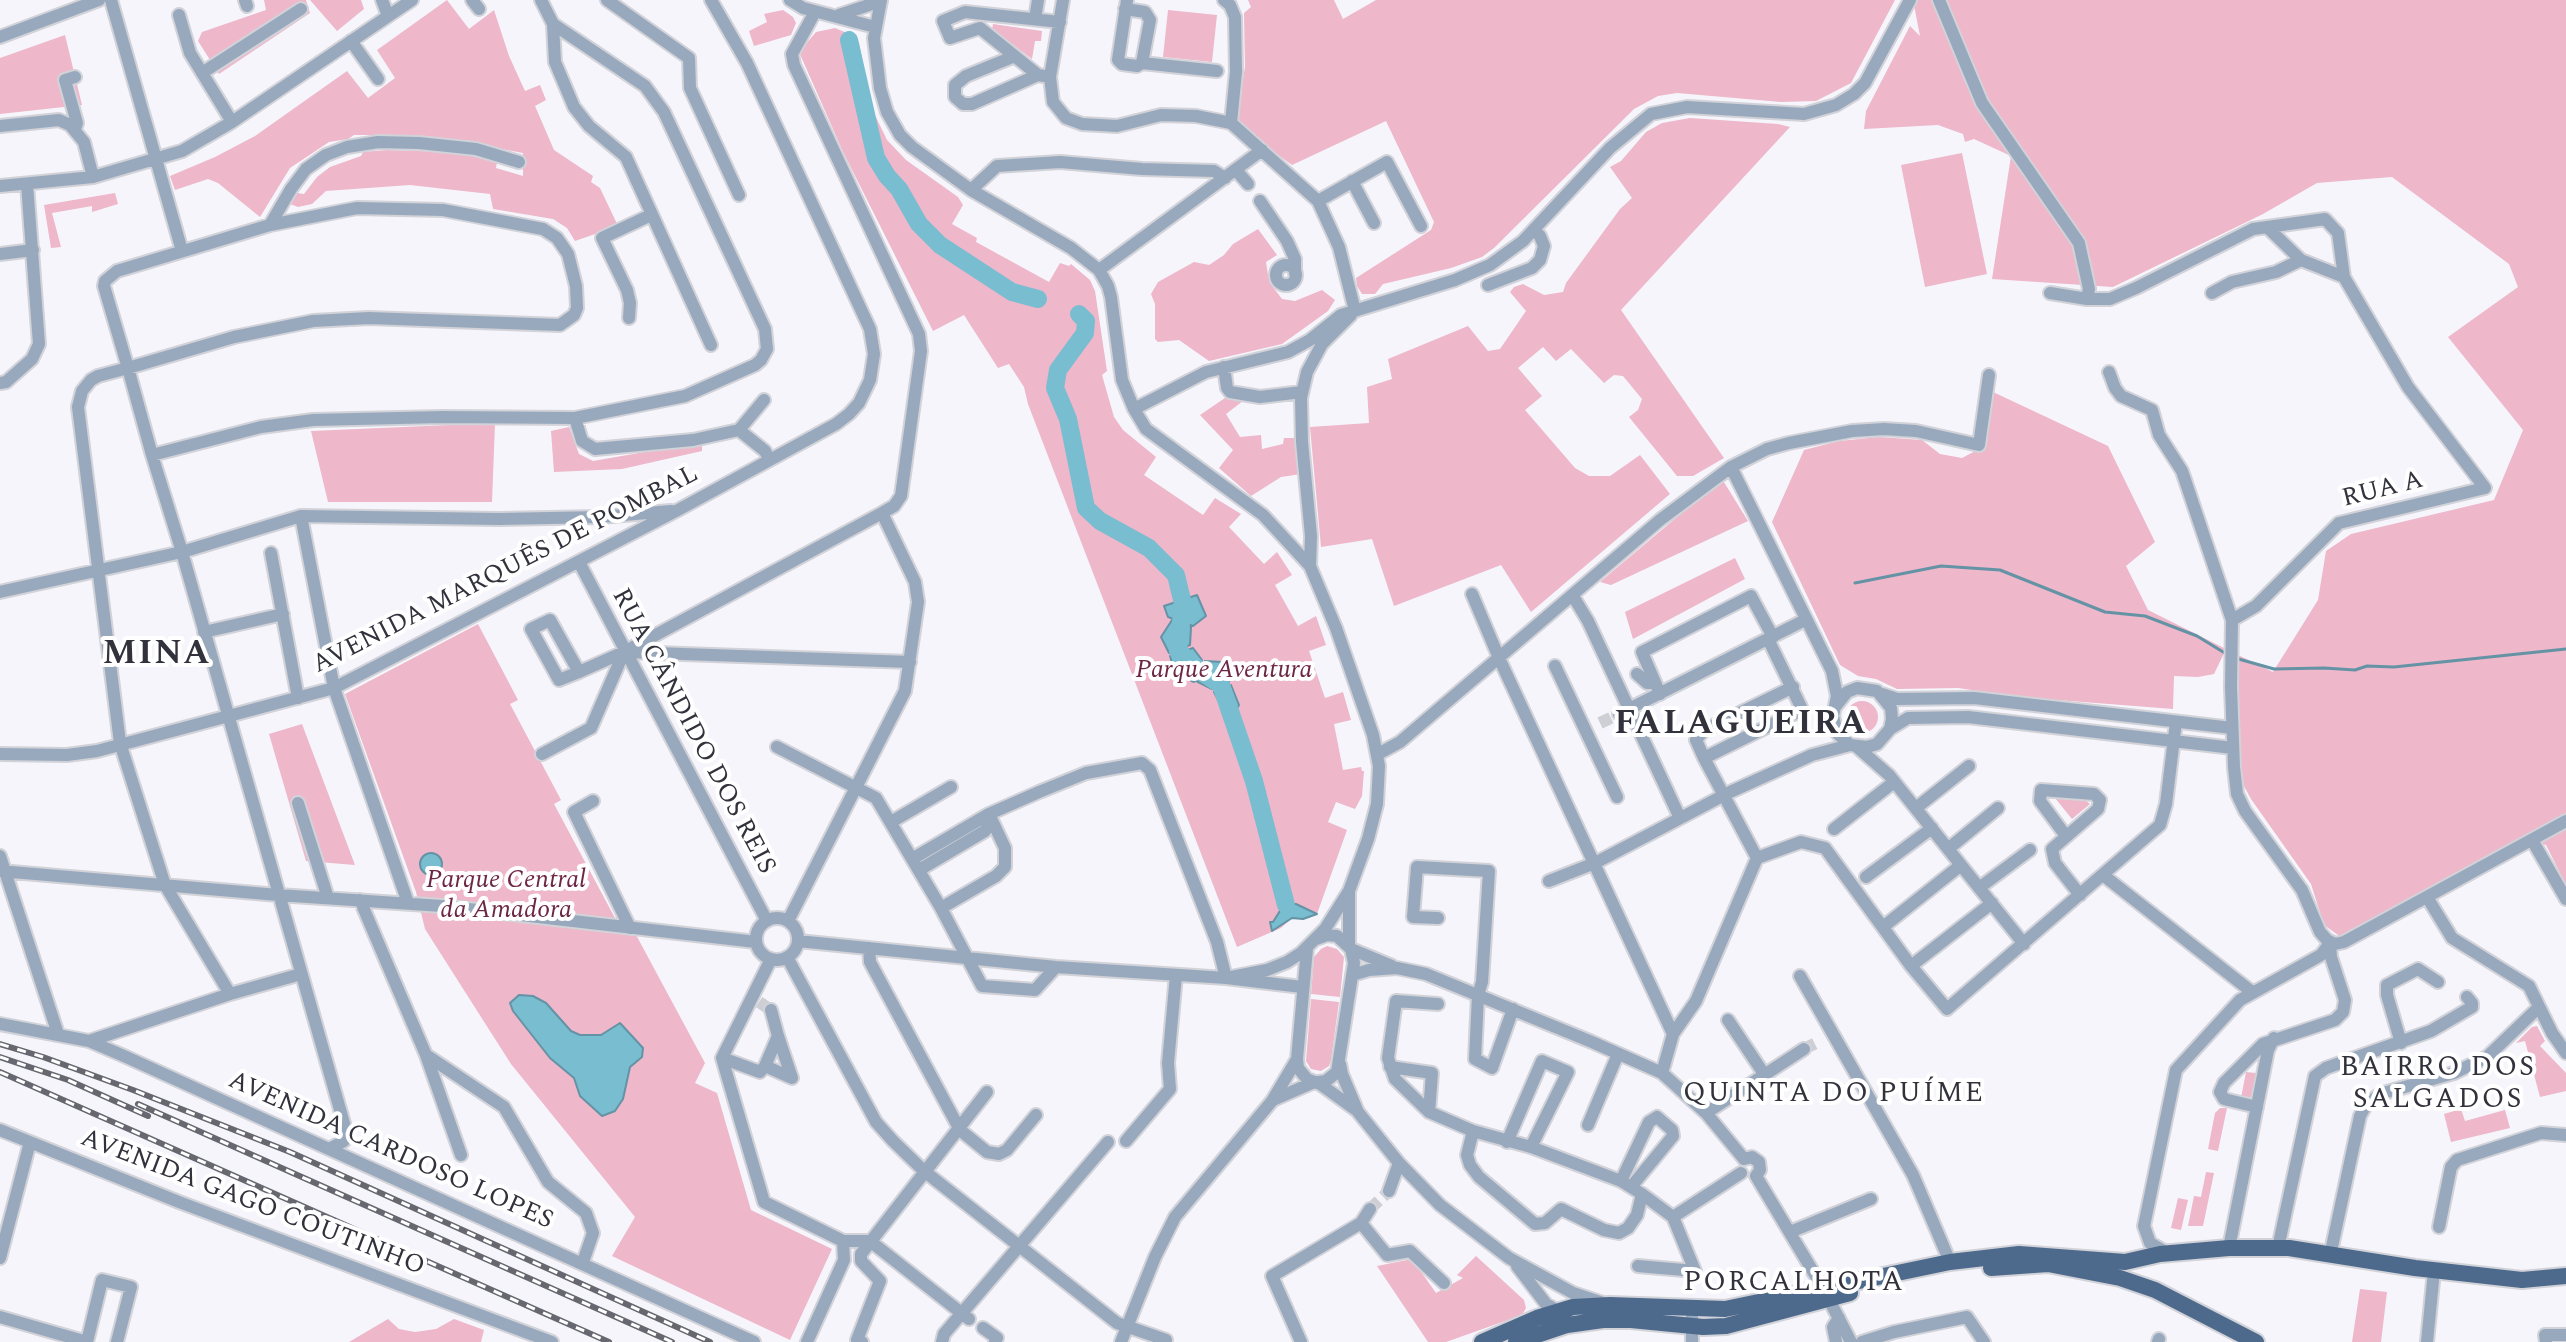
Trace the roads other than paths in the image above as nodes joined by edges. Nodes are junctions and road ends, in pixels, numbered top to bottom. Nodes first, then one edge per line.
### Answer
1 (99, 0) edge
2 (111, 0) edge
3 (382, 0) edge
4 (412, 0) edge
5 (541, 0) edge
6 (607, 0) edge
7 (711, 0) edge
8 (790, 0) edge
9 (881, 0) edge
10 (1038, 0) edge
11 (1063, 0) edge
12 (1224, 0) edge
13 (1910, 0) edge
14 (1939, 0) edge
15 (1126, 5) edge
16 (301, 9) dead end
17 (815, 12) junction
18 (179, 15) dead end
19 (838, 15) junction
20 (388, 16) junction
21 (1035, 19) junction
22 (1060, 22) junction
23 (553, 24) junction
24 (875, 27) junction
25 (0, 37) edge
26 (351, 41) junction
27 (1015, 56) junction
28 (1142, 63) junction
29 (1217, 71) dead end
30 (202, 73) junction
31 (1044, 76) junction
32 (75, 77) dead end
33 (378, 79) dead end
34 (232, 122) junction
35 (1231, 123) junction
36 (0, 126) edge
37 (75, 129) junction
38 (1262, 150) junction
39 (156, 160) junction
40 (519, 162) dead end
41 (1230, 174) junction
42 (93, 177) junction
43 (1352, 181) junction
44 (27, 184) junction
45 (1248, 184) dead end
46 (0, 186) edge
47 (971, 190) junction
48 (739, 195) dead end
49 (1260, 201) dead end
50 (1318, 201) junction
51 (651, 215) junction
52 (1374, 223) dead end
53 (270, 225) junction
54 (1421, 226) dead end
55 (2267, 227) junction
56 (1534, 230) junction
57 (33, 250) junction
58 (182, 251) junction
59 (0, 254) edge
60 (2301, 260) junction
61 (1099, 270) junction
62 (1295, 273) dead end
63 (2344, 277) junction
64 (1488, 285) dead end
65 (2050, 293) dead end
66 (2212, 293) dead end
67 (2087, 299) junction
68 (1355, 311) junction
69 (629, 318) dead end
70 (711, 345) dead end
71 (1314, 345) junction
72 (1224, 367) junction
73 (128, 368) junction
74 (2109, 372) dead end
75 (1989, 375) dead end
76 (0, 383) edge
77 (1302, 392) junction
78 (764, 400) dead end
79 (1134, 409) junction
80 (575, 418) junction
81 (739, 430) junction
82 (152, 455) junction
83 (769, 459) junction
84 (1731, 467) junction
85 (678, 510) junction
86 (882, 513) junction
87 (301, 516) junction
88 (182, 552) junction
89 (271, 553) dead end
90 (579, 562) junction
91 (1310, 566) junction
92 (100, 571) junction
93 (0, 592) edge
94 (1472, 594) dead end
95 (1573, 596) junction
96 (283, 614) junction
97 (1805, 620) junction
98 (2232, 620) junction
99 (204, 632) junction
100 (1771, 638) junction
101 (624, 652) junction
102 (1499, 658) junction
103 (910, 662) junction
104 (1555, 666) dead end
105 (1832, 671) junction
106 (579, 672) junction
107 (1637, 674) dead end
108 (1793, 687) junction
109 (334, 688) junction
110 (1658, 688) junction
111 (1872, 690) junction
112 (298, 698) junction
113 (2002, 701) junction
114 (1834, 711) junction
115 (1624, 712) junction
116 (228, 716) junction
117 (1999, 720) junction
118 (2176, 722) junction
119 (1600, 723) tunnel mouth
120 (2232, 728) junction
121 (1586, 730) junction
122 (1887, 733) junction
123 (2174, 741) junction
124 (120, 743) junction
125 (1853, 746) junction
126 (777, 747) dead end
127 (2233, 748) junction
128 (0, 754) edge
129 (542, 754) dead end
130 (1378, 754) junction
131 (1812, 755) junction
132 (1704, 758) junction
133 (1969, 766) dead end
134 (1891, 778) junction
135 (857, 787) junction
136 (951, 787) dead end
137 (1723, 795) junction
138 (1617, 797) dead end
139 (593, 801) dead end
140 (298, 803) dead end
141 (1916, 808) junction
142 (1998, 808) dead end
143 (989, 814) junction
144 (1680, 818) junction
145 (2566, 821) edge
146 (891, 822) junction
147 (1932, 828) junction
148 (1834, 829) dead end
149 (2066, 836) junction
150 (2532, 840) junction
151 (1948, 849) junction
152 (2030, 850) dead end
153 (0, 856) edge
154 (1757, 858) junction
155 (1595, 863) junction
156 (915, 864) junction
157 (1961, 865) junction
158 (2, 872) edge
159 (2103, 875) junction
160 (1866, 877) dead end
161 (1549, 881) dead end
162 (165, 885) junction
163 (1979, 888) junction
164 (1349, 891) junction
165 (278, 895) junction
166 (2080, 895) junction
167 (2427, 897) junction
168 (328, 898) junction
169 (2566, 899) edge
170 (360, 900) junction
171 (408, 903) junction
172 (1992, 903) junction
173 (941, 908) junction
174 (1438, 918) dead end
175 (767, 921) junction
176 (788, 921) junction
177 (1883, 927) junction
178 (630, 928) junction
179 (798, 941) junction
180 (756, 942) junction
181 (1312, 942) junction
182 (2328, 942) junction
183 (2024, 944) junction
184 (1350, 946) junction
185 (869, 948) junction
186 (787, 957) junction
187 (771, 959) junction
188 (969, 959) junction
189 (1911, 966) junction
190 (1056, 967) junction
191 (1397, 968) junction
192 (301, 974) junction
193 (1176, 975) junction
194 (1352, 975) junction
195 (1800, 976) dead end
196 (1226, 978) junction
197 (2438, 982) dead end
198 (1302, 987) junction
199 (2252, 992) junction
200 (230, 994) junction
201 (1478, 995) junction
202 (2467, 997) dead end
203 (1438, 1004) dead end
204 (1513, 1009) junction
205 (771, 1010) tunnel mouth
206 (2541, 1012) junction
207 (1728, 1020) dead end
208 (0, 1024) edge
209 (1833, 1032) junction
210 (58, 1034) junction
211 (1673, 1034) junction
212 (778, 1036) junction
213 (2274, 1038) junction
214 (89, 1041) junction
215 (1820, 1041) tunnel mouth
216 (2401, 1043) junction
217 (1804, 1049) tunnel mouth
218 (2566, 1053) edge
219 (1618, 1054) junction
220 (426, 1055) junction
221 (722, 1058) junction
222 (1297, 1059) junction
223 (1340, 1064) junction
224 (765, 1066) junction
225 (1390, 1067) junction
226 (1662, 1073) junction
227 (1764, 1074) junction
228 (1316, 1082) junction
229 (987, 1092) dead end
230 (1272, 1101) junction
231 (2257, 1107) junction
232 (1358, 1112) junction
233 (1429, 1112) junction
234 (1706, 1113) junction
235 (1036, 1115) dead end
236 (1588, 1125) dead end
237 (0, 1130) edge
238 (960, 1130) junction
239 (1473, 1131) junction
240 (2566, 1135) edge
241 (1126, 1141) dead end
242 (30, 1142) junction
243 (1108, 1142) dead end
244 (1507, 1142) junction
245 (1531, 1147) junction
246 (331, 1148) junction
247 (461, 1155) dead end
248 (1744, 1159) junction
249 (1399, 1163) junction
250 (924, 1171) junction
251 (1741, 1173) junction
252 (1756, 1176) junction
253 (1632, 1187) junction
254 (1389, 1191) tunnel mouth
255 (1871, 1199) dead end
256 (1370, 1209) tunnel mouth
257 (1673, 1217) junction
258 (1361, 1223) junction
259 (2439, 1227) dead end
260 (1790, 1232) junction
261 (843, 1241) junction
262 (870, 1241) junction
263 (1019, 1245) junction
264 (2229, 1248) junction
265 (2278, 1248) junction
266 (2167, 1253) junction
267 (2330, 1256) junction
268 (2147, 1257) junction
269 (0, 1258) edge
270 (1509, 1258) junction
271 (861, 1261) junction
272 (583, 1262) junction
273 (1950, 1262) junction
274 (1638, 1266) dead end
275 (841, 1267) junction
276 (2434, 1271) junction
277 (2566, 1276) edge
278 (1550, 1279) junction
279 (1444, 1283) dead end
280 (2137, 1284) junction
281 (1827, 1295) junction
282 (1541, 1298) junction
283 (1610, 1305) junction
284 (1557, 1311) junction
285 (966, 1316) junction
286 (0, 1317) edge
287 (1839, 1318) junction
288 (1579, 1323) junction
289 (1127, 1326) junction
290 (1692, 1326) edge
291 (983, 1328) dead end
292 (1894, 1332) junction
293 (1529, 1334) edge
294 (2566, 1335) edge
295 (1166, 1340) edge
296 (87, 1342) edge
297 (117, 1342) edge
298 (552, 1342) edge
299 (754, 1342) edge
300 (807, 1342) edge
301 (862, 1342) edge
302 (942, 1342) edge
303 (995, 1342) edge
304 (1121, 1342) edge
305 (1301, 1342) edge
306 (1482, 1342) edge
307 (1836, 1342) edge
308 (1851, 1342) edge
309 (1862, 1342) edge
310 (1908, 1342) edge
311 (1984, 1342) edge
312 (2256, 1342) edge
313 (2427, 1342) edge
314 (2546, 1342) edge

1 - 25 street
2 - 39 street
3 - 20 street
4 - 20 street
5 - 23 street
6 - 48 street
7 - 83 street, AVENIDA MARQUÊS DE POMBAL
8 - 17 street
9 - 19 street
9 - 24 street
10 - 21 street
11 - 22 street
12 - 35 street
13 - 56 street
14 - 67 street
15 - 28 street
15 - 28 street
16 - 30 street
17 - 19 street
17 - 86 street
18 - 30 street
19 - 24 street
20 - 26 street
21 - 22 street
21 - 27 street
22 - 31 street
23 - 51 street
23 - 80 street
24 - 47 street
26 - 33 street
26 - 34 street
27 - 31 street
27 - 31 street
28 - 29 street
30 - 34 street
31 - 35 street
32 - 37 street
34 - 39 street
35 - 38 street
36 - 37 street
37 - 42 street
38 - 41 street
38 - 50 street
39 - 42 street
39 - 58 street
40 - 53 street
41 - 45 street
41 - 47 street
41 - 61 street
42 - 44 street
43 - 50 street
43 - 52 street
43 - 54 street
44 - 46 street
44 - 57 street
47 - 61 street
49 - 62 street
50 - 68 street
51 - 69 street
51 - 70 street
53 - 58 street
53 - 73 street
55 - 60 street
55 - 63 street
55 - 67 street
56 - 64 street
56 - 68 street
57 - 59 street
57 - 76 street
58 - 73 street
60 - 63 street
60 - 66 street
61 - 79 street
63 - 98 street, RUA A
65 - 67 street
68 - 71 street
71 - 72 street
71 - 77 street
72 - 77 street
72 - 79 street
73 - 82 street
73 - 92 street
74 - 98 street
75 - 84 street
77 - 91 street
78 - 81 street
79 - 91 street
80 - 81 street
80 - 82 street
81 - 83 street
82 - 88 street
83 - 85 street, AVENIDA MARQUÊS DE POMBAL
84 - 95 street
84 - 97 street
85 - 87 street
85 - 90 street, AVENIDA MARQUÊS DE POMBAL
86 - 101 street
86 - 103 street
87 - 88 street
87 - 109 street
88 - 92 street
88 - 99 street
89 - 96 street
90 - 101 street, RUA CÂNDIDO DOS REIS
90 - 109 street, AVENIDA MARQUÊS DE POMBAL
91 - 130 street
92 - 93 street
92 - 124 street
94 - 102 street
95 - 102 street
95 - 115 street
96 - 99 street
96 - 112 street
97 - 100 street
97 - 105 street
98 - 120 street
99 - 116 street
100 - 108 street
100 - 110 street
100 - 110 street
101 - 103 street
101 - 106 street
101 - 129 street
101 - 175 street, RUA CÂNDIDO DOS REIS
102 - 130 street
102 - 155 street
103 - 135 street
104 - 121 street
105 - 111 street
105 - 114 street
106 - 106 street
107 - 110 street
108 - 132 street
108 - 132 street
109 - 112 street, AVENIDA MARQUÊS DE POMBAL
109 - 171 street
110 - 115 street
111 - 113 street
111 - 114 street
111 - 122 street
112 - 116 street, AVENIDA MARQUÊS DE POMBAL
113 - 117 street
113 - 118 street
114 - 125 street
114 - 131 street
115 - 144 street
116 - 124 street, AVENIDA MARQUÊS DE POMBAL
116 - 165 street
117 - 122 street
117 - 123 street
118 - 120 street
118 - 123 street
119 - 121 street
120 - 127 street
121 - 138 street
122 - 125 street
122 - 134 street
123 - 127 street
123 - 159 street
124 - 128 street, AVENIDA MARQUÊS DE POMBAL
124 - 162 street
125 - 131 street
125 - 134 street
126 - 135 street
127 - 182 street
130 - 164 street
131 - 137 street
132 - 137 street
133 - 141 street
134 - 141 street
134 - 148 street
135 - 146 street
135 - 176 street
136 - 146 street
137 - 144 street
137 - 154 street
139 - 178 street
140 - 168 street
141 - 147 street
142 - 151 street
143 - 156 street
143 - 173 street
143 - 196 street
144 - 155 street
145 - 150 street
146 - 156 street
147 - 151 street
147 - 160 street
149 - 149 street
149 - 166 street
150 - 167 street
150 - 169 street
151 - 157 street
152 - 163 street
153 - 158 street
154 - 177 street
154 - 211 street
155 - 161 street
155 - 211 street
156 - 173 street
157 - 163 street
157 - 177 street
158 - 162 street
158 - 210 street
159 - 166 street
159 - 199 street
162 - 165 street
162 - 200 street
163 - 172 street
164 - 181 street
164 - 184 street
165 - 168 street
165 - 192 street
166 - 183 street
167 - 182 street
167 - 206 street
168 - 170 street
170 - 171 street
170 - 220 street
171 - 178 street
172 - 183 street
172 - 189 street
173 - 188 street
174 - 201 street
175 - 176 street
175 - 180 street
176 - 179 street
177 - 189 street
178 - 180 street
179 - 185 street
179 - 186 street
180 - 187 street
181 - 184 street
181 - 196 street
181 - 198 street
182 - 199 street
182 - 213 street
183 - 189 street
184 - 191 street
184 - 194 street
185 - 188 street
185 - 238 street
186 - 187 street
186 - 250 street
187 - 221 street
188 - 190 street
188 - 190 street
190 - 193 street
191 - 194 street
191 - 201 street
192 - 200 street
192 - 246 street
193 - 196 street
193 - 241 street
194 - 223 street
195 - 209 street
196 - 198 street
197 - 216 street
198 - 222 street
199 - 266 street
200 - 214 street
201 - 204 street
201 - 204 street
202 - 216 street
203 - 225 street
204 - 219 street
205 - 212 street
206 - 218 street
206 - 267 street
207 - 227 street
208 - 210 street, AVENIDA CARDOSO LOPES
209 - 215 street
209 - 273 street
210 - 214 street, AVENIDA CARDOSO LOPES
211 - 226 street
212 - 224 street
212 - 224 street
213 - 231 street
213 - 231 street
214 - 246 street, AVENIDA CARDOSO LOPES
216 - 265 street
217 - 227 street
219 - 226 street
219 - 236 street
220 - 247 street
220 - 272 street
221 - 224 street
221 - 261 street
222 - 228 street
222 - 230 street
223 - 228 street
223 - 232 street
225 - 233 street
225 - 233 street
226 - 234 street
227 - 234 street
228 - 230 street
228 - 232 street
229 - 238 street
230 - 289 street
231 - 264 street
232 - 249 street
233 - 239 street
234 - 248 street
235 - 238 street
237 - 242 street, AVENIDA GAGO COUTINHO
238 - 250 street
239 - 244 street
239 - 253 street
240 - 259 street
242 - 269 street
242 - 298 street, AVENIDA GAGO COUTINHO
243 - 263 street
244 - 245 street
244 - 245 street
245 - 253 street
246 - 272 street, AVENIDA CARDOSO LOPES
248 - 251 street
248 - 252 street
249 - 254 street
249 - 270 street
250 - 262 street
250 - 263 street
251 - 252 street
251 - 257 street
252 - 260 street
253 - 253 street
253 - 257 street
255 - 260 street
256 - 258 street
257 - 274 street
258 - 279 street
258 - 305 street
260 - 281 street
261 - 262 street
261 - 275 street
262 - 271 street
262 - 285 street
263 - 285 street
263 - 289 street
264 - 265 main road
264 - 266 main road
265 - 267 main road
266 - 268 main road
267 - 276 main road
268 - 273 main road
268 - 280 main road
270 - 278 street
270 - 282 street
271 - 275 street
271 - 301 street
272 - 299 street, AVENIDA CARDOSO LOPES
273 - 281 main road
275 - 300 street
276 - 277 main road
276 - 313 street
278 - 283 street
278 - 284 street
280 - 281 main road
280 - 312 main road
281 - 287 street
281 - 290 main road
282 - 284 street
282 - 293 street
283 - 284 main road
283 - 290 main road
284 - 288 street
284 - 293 main road
285 - 302 street
286 - 296 street
287 - 307 street
287 - 308 street
288 - 290 main road
288 - 293 main road
289 - 295 street
289 - 304 street
291 - 303 street
292 - 309 street
292 - 310 street
292 - 311 street
293 - 306 main road
294 - 314 street
296 - 297 street

